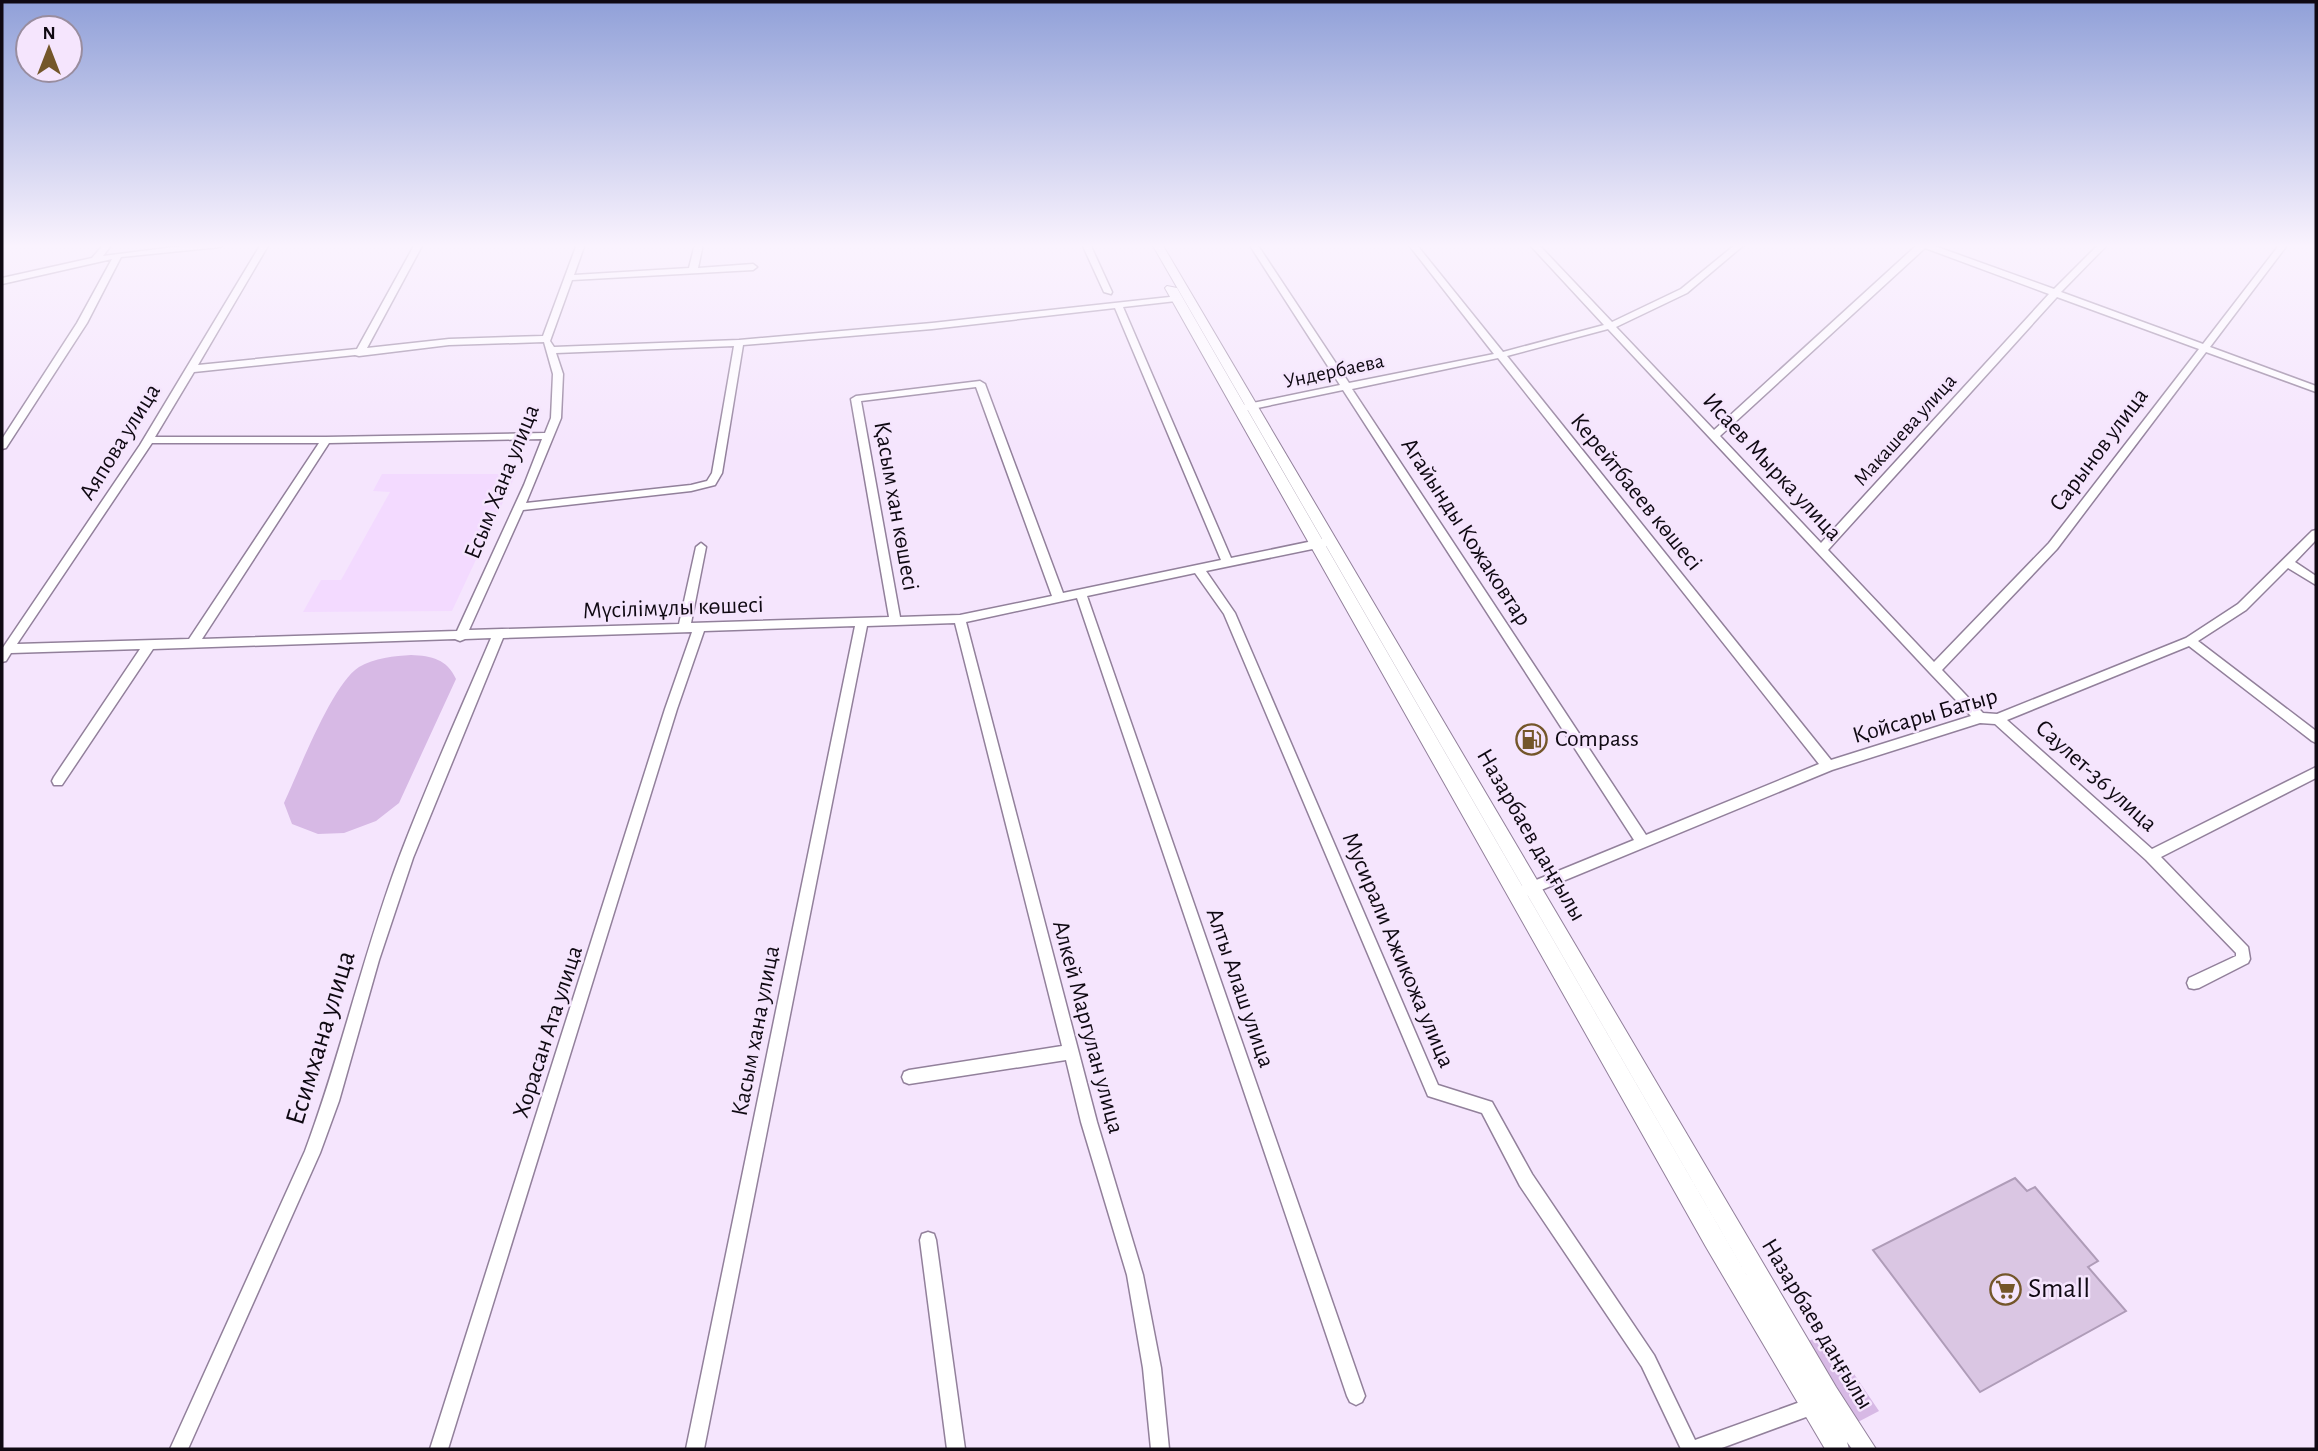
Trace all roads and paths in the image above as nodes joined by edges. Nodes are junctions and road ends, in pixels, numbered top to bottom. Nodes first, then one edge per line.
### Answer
1 (88, 312) edge
2 (225, 312) edge
3 (382, 312) edge
4 (558, 312) edge
5 (1053, 312) edge
6 (1121, 312) edge
7 (1185, 312) edge
8 (1194, 312) edge
9 (1297, 312) edge
10 (1466, 312) edge
11 (1596, 312) edge
12 (1639, 312) edge
13 (1849, 312) edge
14 (2038, 312) edge
15 (2105, 312) edge
16 (2231, 312) edge
17 (1610, 326) junction
18 (739, 343) junction
19 (549, 344) junction
20 (2203, 348) junction
21 (359, 353) junction
22 (1501, 355) junction
23 (191, 369) junction
24 (1346, 386) junction
25 (2316, 389) edge
26 (1246, 407) junction
27 (549, 436) junction
28 (1714, 436) junction
29 (149, 440) junction
30 (326, 440) junction
31 (2, 446) edge
32 (519, 507) junction
33 (2316, 534) edge
34 (1324, 543) junction
35 (701, 547) dead end
36 (1821, 550) junction
37 (2287, 562) junction
38 (1228, 563) junction
39 (1198, 569) junction
40 (2316, 581) edge
41 (1081, 594) junction
42 (1059, 598) junction
43 (960, 619) junction
44 (895, 621) junction
45 (862, 622) junction
46 (692, 628) junction
47 (498, 635) junction
48 (460, 636) junction
49 (2190, 641) junction
50 (192, 644) junction
51 (149, 645) junction
52 (5, 653) edge
53 (1934, 670) junction
54 (1980, 718) junction
55 (1998, 719) junction
56 (2316, 738) edge
57 (1828, 766) junction
58 (2316, 772) edge
59 (58, 781) dead end
60 (1643, 842) junction
61 (2151, 856) junction
62 (1525, 890) junction
63 (2194, 983) dead end
64 (1070, 1052) junction
65 (909, 1077) dead end
66 (1734, 1234) junction
67 (928, 1240) dead end
68 (1713, 1240) junction
69 (1356, 1396) dead end
70 (1811, 1407) junction
71 (178, 1449) edge
72 (439, 1449) edge
73 (695, 1449) edge
74 (956, 1449) edge
75 (1160, 1449) edge
76 (1690, 1449) edge
77 (1695, 1449) edge
78 (1838, 1449) edge
79 (1865, 1449) edge

1 - 31 street
2 - 23 street, Аяпова улица
3 - 21 street
4 - 19 street
5 - 18 street
6 - 38 street
7 - 26 main road, Назарбаев даңғылы
8 - 26 main road, Назарбаев даңғылы
9 - 24 street, Агайынды Кожаковтар
10 - 22 street, Керейтбаеев көшесі
11 - 17 street, Исаев Мырка улица
12 - 17 street, Ундербаева
13 - 28 street
14 - 36 street, Макашева улица
15 - 20 street
16 - 20 street, Сарынов улица
17 - 22 street, Ундербаева
17 - 28 street, Исаев Мырка улица
18 - 19 street
18 - 32 street
19 - 21 street
19 - 27 street, Есым Хана улица
20 - 25 street
20 - 53 street, Сарынов улица
21 - 23 street
22 - 24 street, Ундербаева
22 - 57 street, Керейтбаеев көшесі
23 - 29 street, Аяпова улица
24 - 26 street, Ундербаева
24 - 60 street, Агайынды Кожаковтар
26 - 34 main road, Назарбаев даңғылы
27 - 30 street
27 - 32 street, Есым Хана улица
28 - 36 street, Исаев Мырка улица
29 - 30 street
29 - 52 street, Аяпова улица
30 - 50 street
32 - 48 street, Есым Хана улица
33 - 37 street, Қойсары Батыр
34 - 38 street, Мүсілімұлы көшесі
34 - 62 main road, Назарбаев даңғылы
35 - 46 street
36 - 53 street, Исаев Мырка улица
37 - 40 street
37 - 49 street, Қойсары Батыр
38 - 39 street, Мүсілімұлы көшесі
39 - 41 street, Мүсілімұлы көшесі
39 - 76 street, Мусирали Ажикожа улица
41 - 42 street, Мүсілімұлы көшесі
41 - 69 street, Алты Алаш улица
42 - 43 street, Мүсілімұлы көшесі
42 - 44 street, Қасым хан көшесі
43 - 44 street, Мүсілімұлы көшесі
43 - 64 street, Алкей Маргулан улица
44 - 45 street, Мүсілімұлы көшесі
45 - 46 street, Мүсілімұлы көшесі
45 - 73 street, Касым хана улица
46 - 47 street, Мүсілімұлы көшесі
46 - 72 street, Хорасан Ата улица
47 - 48 street, Мүсілімұлы көшесі
47 - 71 street, Есимхана улица
48 - 50 street, Мүсілімұлы көшесі
49 - 55 street, Қойсары Батыр
49 - 56 street
50 - 51 street, Мүсілімұлы көшесі
51 - 52 street, Мүсілімұлы көшесі
51 - 59 street
53 - 54 street, Исаев Мырка улица
54 - 55 street, Қойсары Батыр
54 - 57 street, Қойсары Батыр
55 - 61 street, Саулет-36 улица
57 - 60 street, Қойсары Батыр
58 - 61 street, Саулет-36 улица
60 - 62 street, Қойсары Батыр
61 - 63 street
62 - 66 main road, Назарбаев даңғылы
62 - 68 main road, Назарбаев даңғылы
64 - 65 street
64 - 75 street, Алкей Маргулан улица
66 - 68 main road
66 - 79 main road, Назарбаев даңғылы
67 - 74 street
68 - 70 main road, Назарбаев даңғылы
70 - 77 street
70 - 78 main road, Назарбаев даңғылы

